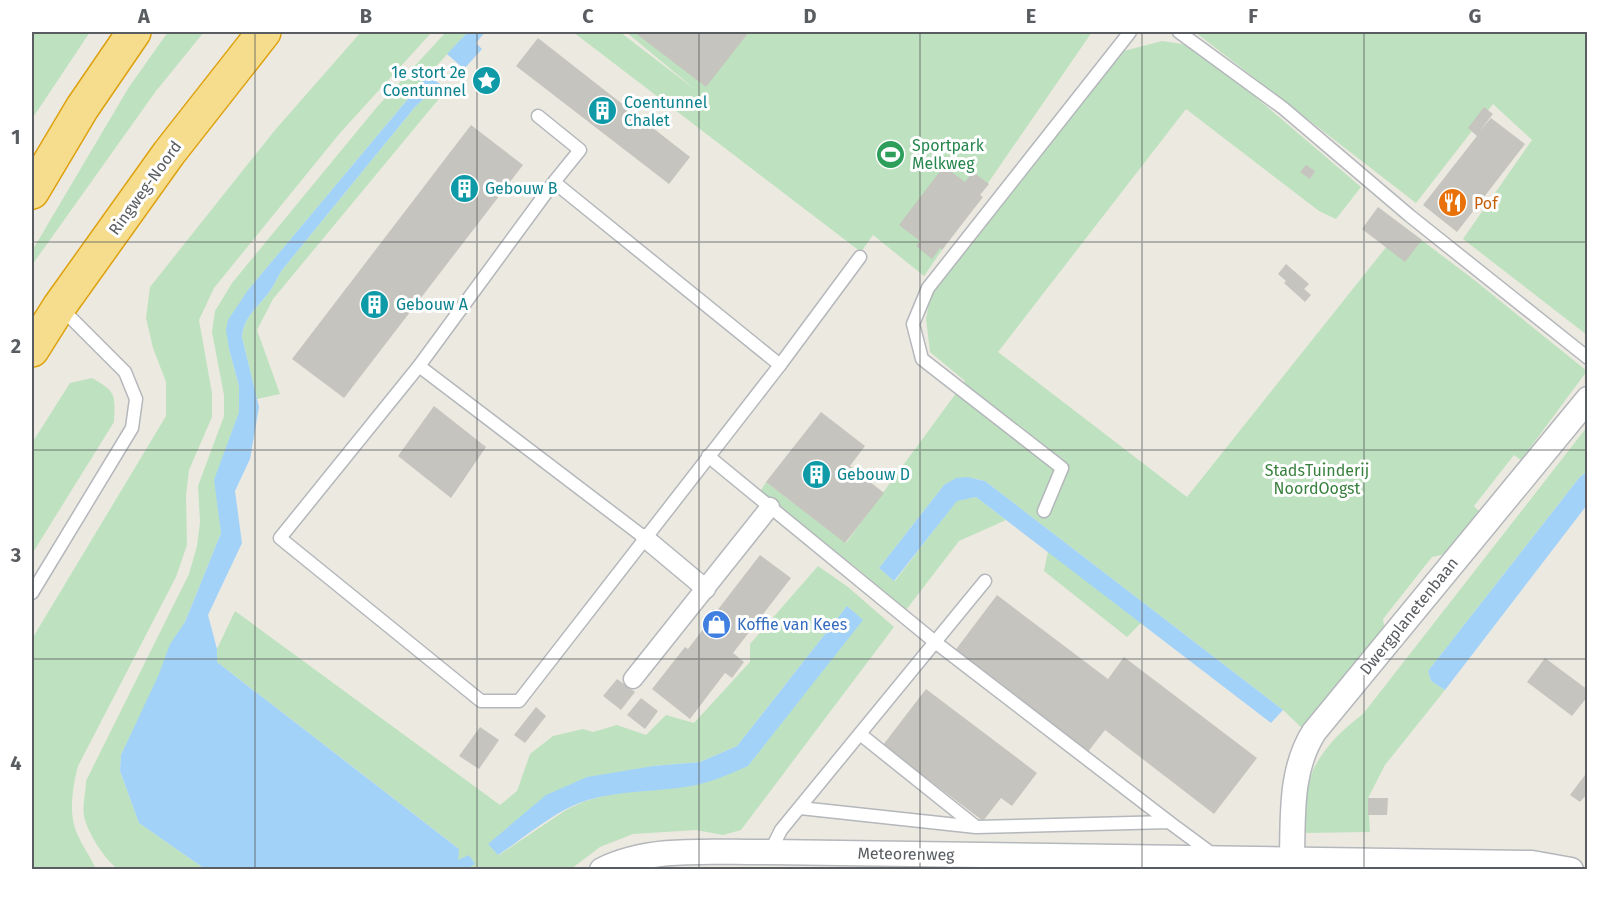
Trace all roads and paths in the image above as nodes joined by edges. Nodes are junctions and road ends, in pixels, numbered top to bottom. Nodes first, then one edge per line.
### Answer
1 (134, 32) edge
2 (264, 32) edge
3 (1130, 32) edge
4 (1179, 32) edge
5 (538, 116) dead end
6 (554, 182) junction
7 (32, 192) edge
8 (860, 257) dead end
9 (59, 307) junction
10 (32, 350) edge
11 (1587, 358) edge
12 (780, 365) junction
13 (419, 366) junction
14 (1587, 399) edge
15 (708, 456) junction
16 (770, 507) junction
17 (1044, 511) dead end
18 (645, 538) junction
19 (985, 581) dead end
20 (706, 589) junction
21 (32, 593) edge
22 (935, 642) junction
23 (633, 679) dead end
24 (860, 734) junction
25 (800, 808) junction
26 (1169, 822) junction
27 (976, 827) junction
28 (770, 852) junction
29 (1218, 858) junction
30 (1292, 859) junction
31 (602, 870) edge
32 (1571, 870) edge

1 - 7 highway
2 - 9 highway, Ringweg-Noord
3 - 17 lane
4 - 11 lane
5 - 6 lane
6 - 12 lane
6 - 13 lane
8 - 12 lane
9 - 10 highway, Ringweg-Noord
9 - 21 lane
12 - 15 lane
13 - 18 lane
13 - 18 lane
14 - 30 street, Dwergplanetenbaan
15 - 16 lane
15 - 18 lane
16 - 20 street
16 - 22 lane
18 - 20 street
19 - 22 lane
20 - 23 street
22 - 24 lane
22 - 26 lane
24 - 25 lane
24 - 27 lane
25 - 27 lane
25 - 28 lane
26 - 27 lane
26 - 29 lane
28 - 29 street, Meteorenweg
28 - 31 street, Meteorenweg
29 - 30 street, Meteorenweg
30 - 32 street, Meteorenweg

